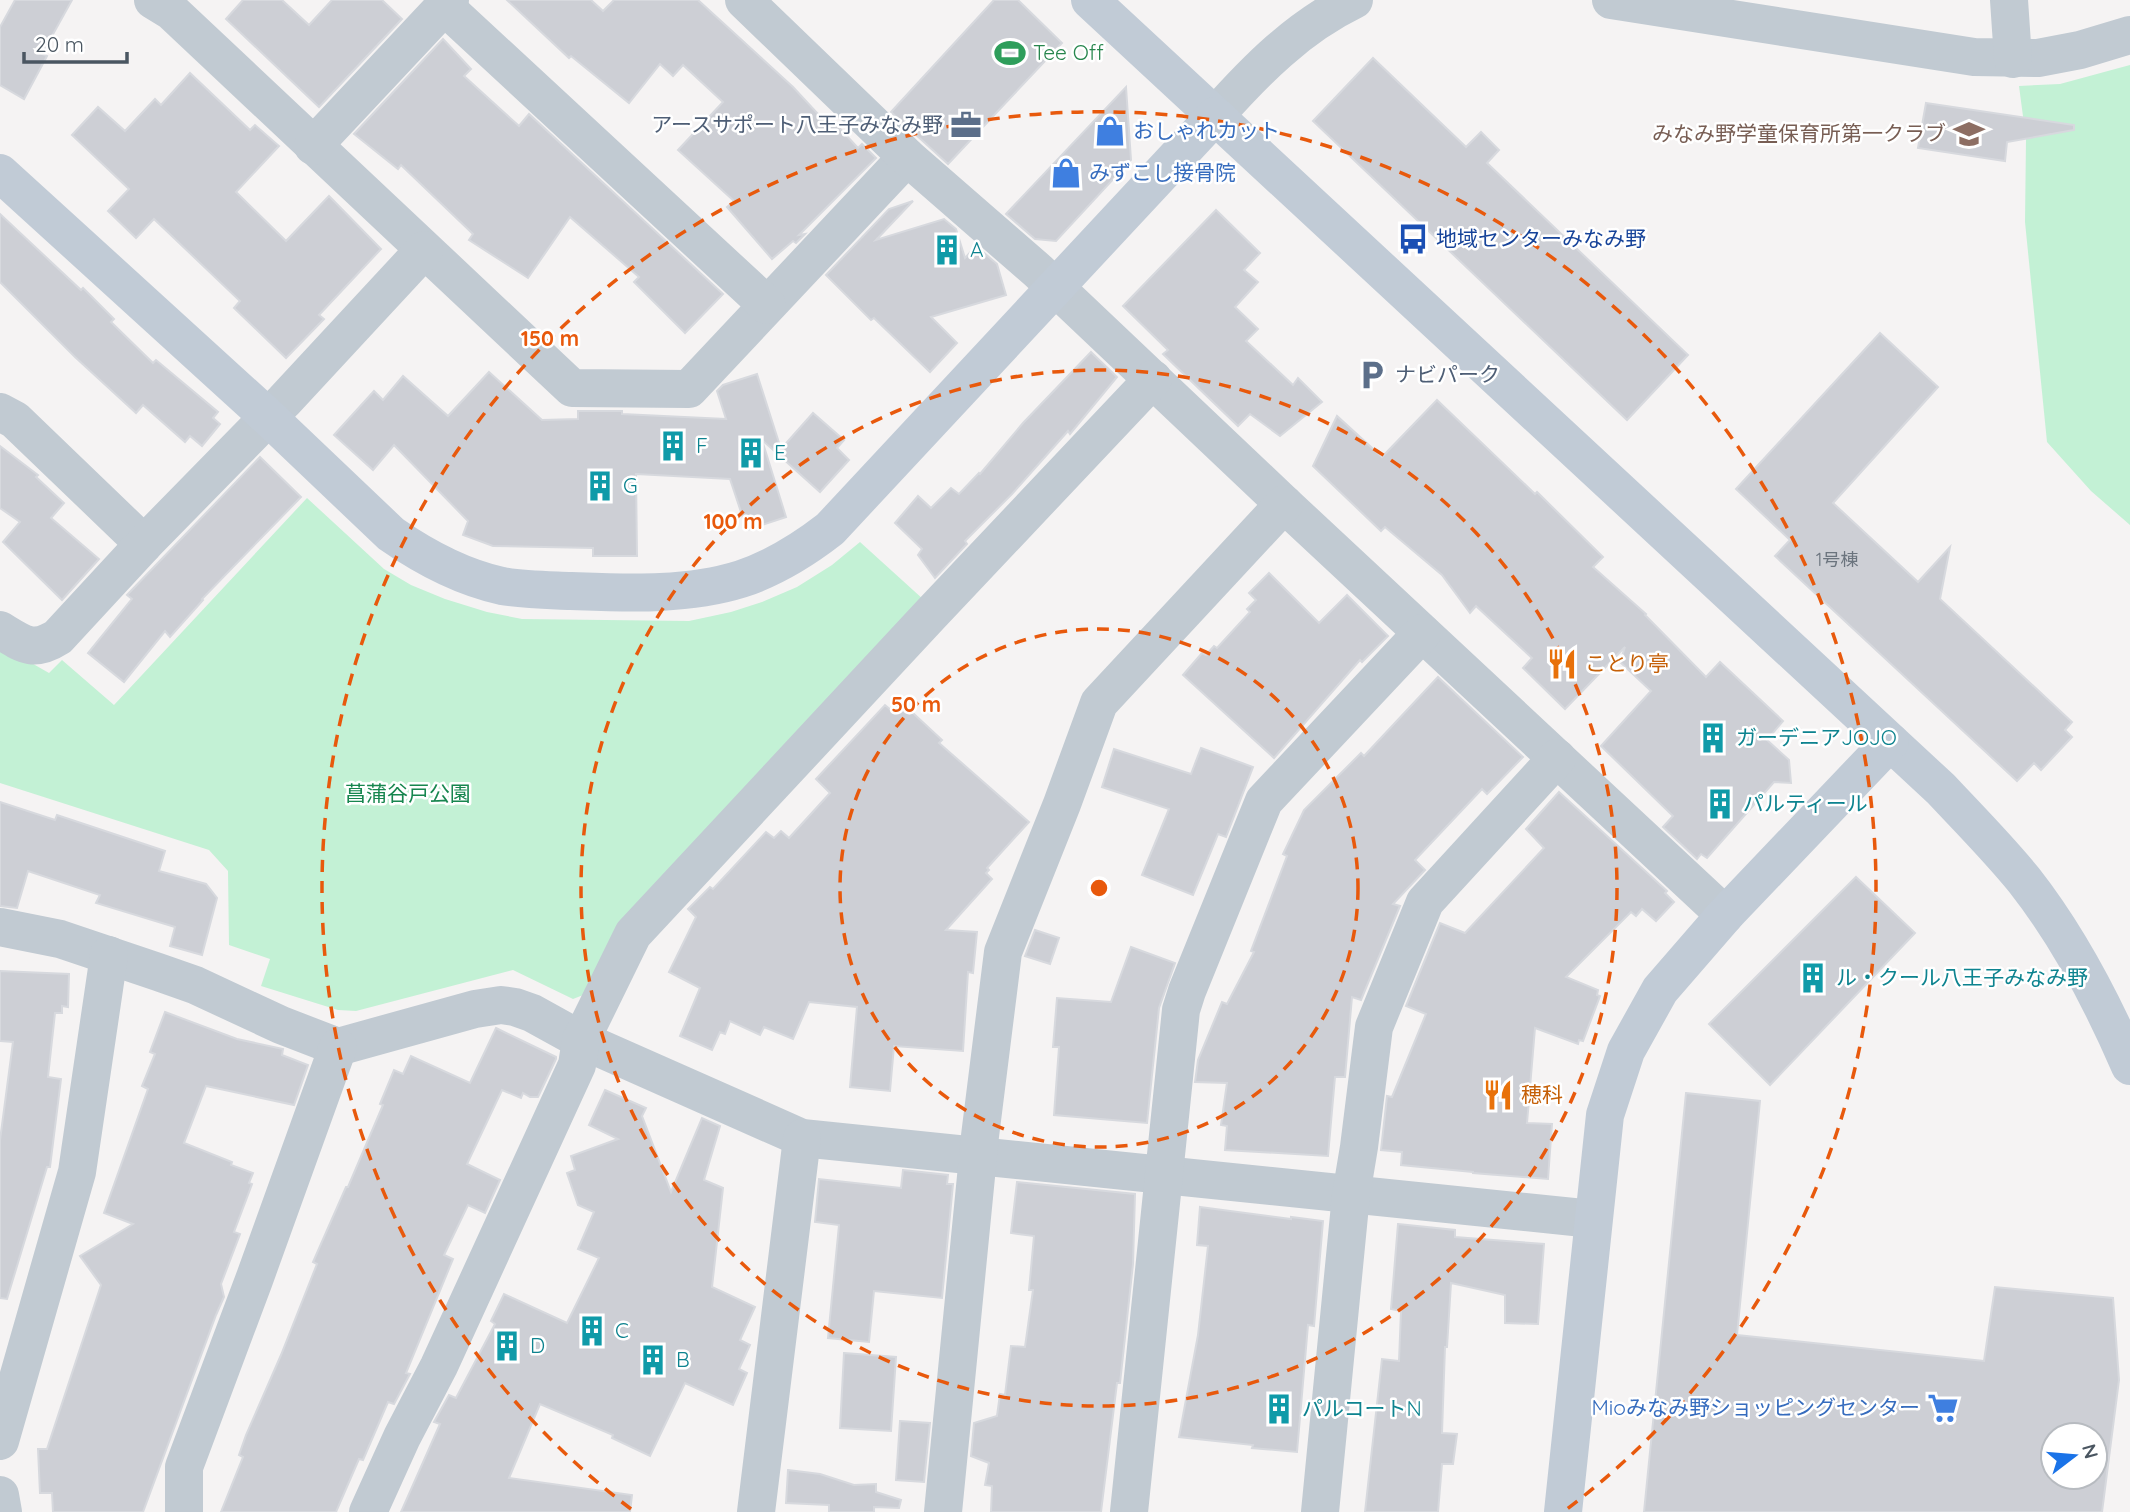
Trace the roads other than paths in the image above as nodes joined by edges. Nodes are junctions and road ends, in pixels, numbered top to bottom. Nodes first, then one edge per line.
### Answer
1 (744, 0) edge
2 (1090, 0) edge
3 (1354, 0) edge
4 (1611, 0) edge
5 (2010, 0) edge
6 (447, 3) edge
7 (169, 4) edge
8 (2130, 35) edge
9 (2013, 59) junction
10 (1216, 116) junction
11 (313, 146) junction
12 (906, 156) junction
13 (0, 173) edge
14 (424, 250) junction
15 (1055, 287) junction
16 (767, 305) junction
17 (1153, 379) junction
18 (0, 412) edge
19 (268, 417) junction
20 (1284, 504) junction
21 (144, 544) junction
22 (0, 630) edge
23 (1422, 633) junction
24 (1890, 742) junction
25 (1557, 758) junction
26 (1725, 915) junction
27 (0, 927) edge
28 (109, 955) junction
29 (581, 1040) junction
30 (338, 1047) junction
31 (2130, 1066) edge
32 (802, 1138) junction
33 (979, 1155) junction
34 (1164, 1174) junction
35 (1351, 1195) junction
36 (1593, 1219) junction
37 (0, 1441) edge
38 (0, 1495) edge
39 (3, 1512) edge
40 (184, 1512) edge
41 (368, 1512) edge
42 (755, 1512) edge
43 (943, 1512) edge
44 (1129, 1512) edge
45 (1320, 1512) edge
46 (1563, 1512) edge

1 - 12 street
2 - 10 street
3 - 10 street
4 - 9 street
5 - 9 street
6 - 11 street
6 - 16 street
7 - 11 street
8 - 9 street
10 - 15 street
10 - 24 street
11 - 14 street
12 - 15 street
12 - 16 street
13 - 19 street
14 - 16 street
14 - 19 street
15 - 17 street
15 - 19 street
17 - 20 street
17 - 29 street
18 - 21 street
19 - 21 street
20 - 23 street
20 - 33 street
21 - 22 street
23 - 25 street
23 - 34 street
24 - 26 street
24 - 31 street
25 - 26 street
25 - 35 street
26 - 36 street
27 - 28 street
28 - 30 street
28 - 37 street
29 - 30 street
29 - 32 street
29 - 41 street
30 - 40 street
32 - 33 street
32 - 42 street
33 - 34 street
33 - 43 street
34 - 35 street
34 - 44 street
35 - 36 street
35 - 45 street
36 - 46 street
38 - 39 street

